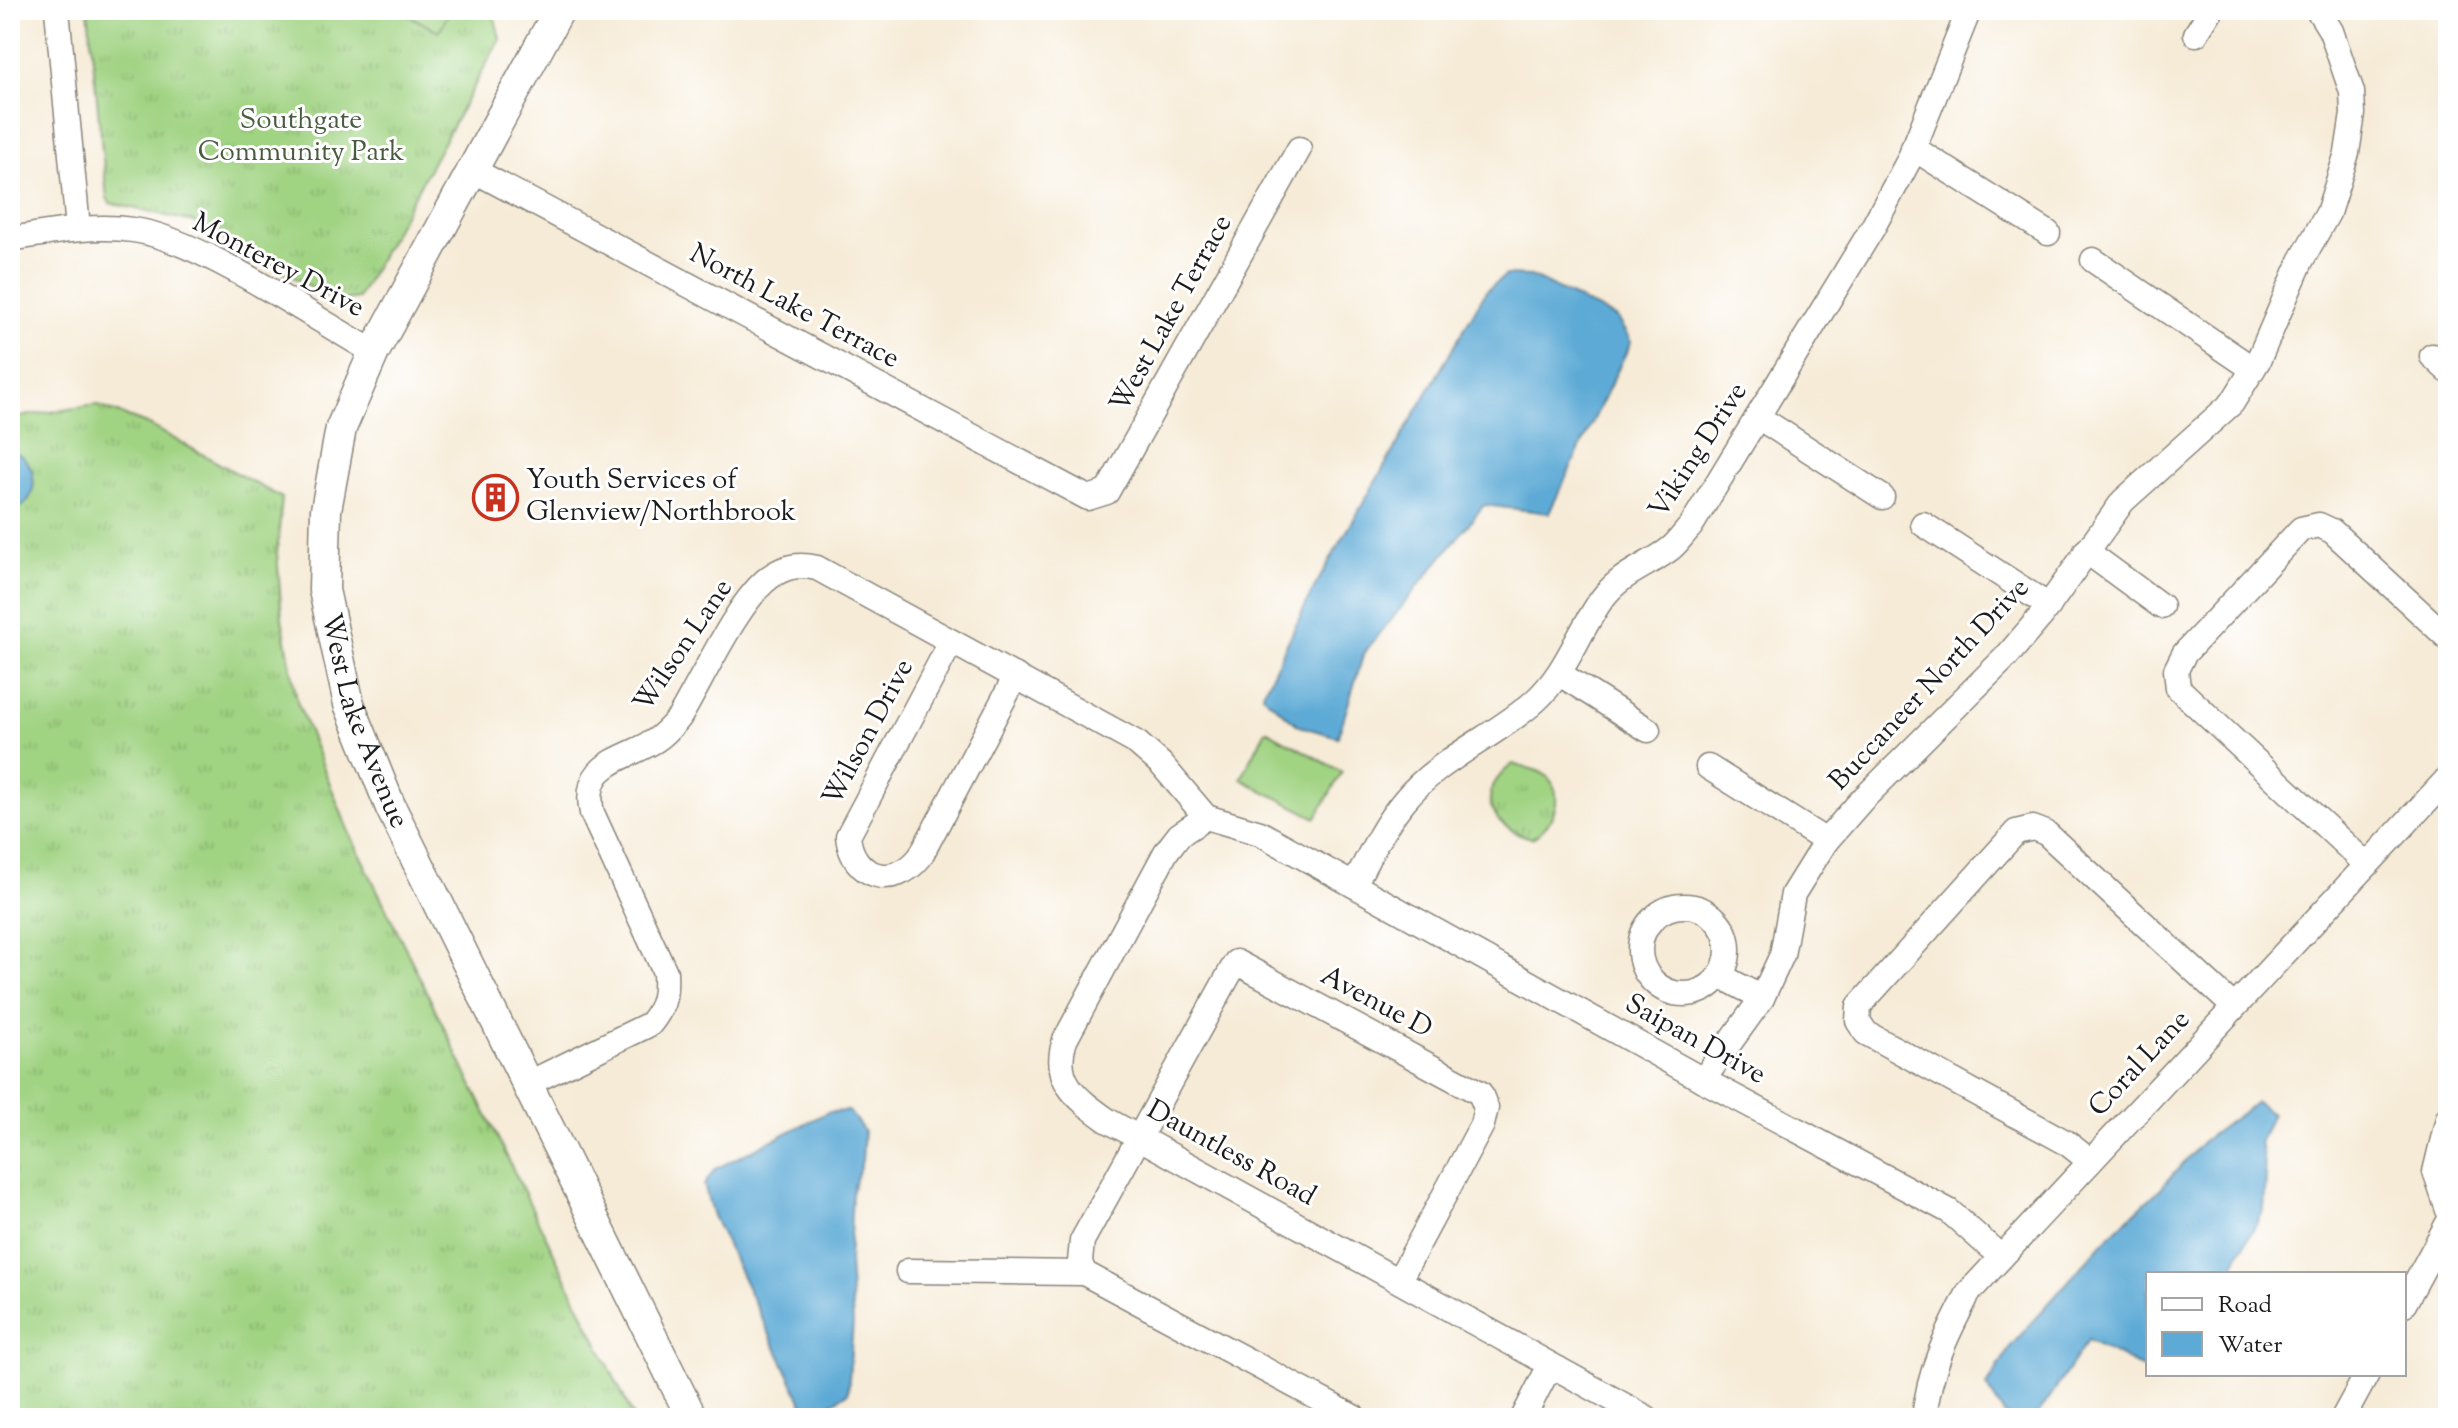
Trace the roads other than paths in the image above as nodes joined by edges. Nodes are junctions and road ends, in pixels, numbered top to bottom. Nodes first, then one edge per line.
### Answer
1 (57, 10) edge
2 (559, 10) edge
3 (1969, 10) edge
4 (2211, 10) edge
5 (2318, 10) edge
6 (2196, 34) dead end
7 (1913, 148) junction
8 (1299, 149) dead end
9 (471, 169) junction
10 (78, 228) junction
11 (2048, 233) dead end
12 (10, 239) edge
13 (2093, 260) dead end
14 (374, 352) junction
15 (2253, 369) junction
16 (1758, 417) junction
17 (1882, 497) dead end
18 (1088, 498) joint
19 (1923, 524) dead end
20 (2086, 551) junction
21 (2049, 606) junction
22 (2161, 606) dead end
23 (2448, 638) edge
24 (951, 642) junction
25 (1560, 674) junction
26 (1016, 676) junction
27 (1648, 730) dead end
28 (1708, 767) dead end
29 (2448, 778) edge
30 (1206, 817) junction
31 (1826, 841) junction
32 (2367, 865) junction
33 (1354, 885) junction
34 (1721, 976) dead end
35 (1762, 998) junction
36 (2234, 1007) junction
37 (1703, 1080) junction
38 (525, 1085) junction
39 (2448, 1118) edge
40 (1139, 1138) junction
41 (2090, 1161) junction
42 (2448, 1210) edge
43 (2448, 1223) edge
44 (2001, 1257) junction
45 (908, 1271) dead end
46 (1084, 1273) junction
47 (1399, 1280) junction
48 (2406, 1300) edge
49 (1558, 1369) junction
50 (2366, 1376) edge
51 (692, 1418) edge
52 (1355, 1418) edge
53 (1523, 1418) edge
54 (1647, 1418) edge
55 (1924, 1418) edge
56 (2343, 1418) edge

1 - 10 street
2 - 9 street, West Lake Avenue
3 - 7 street, Viking Drive
4 - 6 street
5 - 15 street, Buccaneer North Drive
7 - 11 street
7 - 16 street, Viking Drive
8 - 18 street, West Lake Terrace
9 - 14 street, West Lake Avenue
9 - 18 street, North Lake Terrace
10 - 12 street, Monterey Drive
10 - 14 street, Monterey Drive
13 - 15 street
14 - 38 street, West Lake Avenue
15 - 20 street, Buccaneer North Drive
16 - 17 street
16 - 25 street, Viking Drive
19 - 21 street
20 - 21 street, Buccaneer North Drive
20 - 22 street
21 - 31 street, Buccaneer North Drive
23 - 32 street
24 - 26 street, Wilson Lane
24 - 26 street, Wilson Drive
24 - 38 street, Wilson Lane
25 - 27 street
25 - 33 street, Viking Drive
26 - 30 street, Wilson Lane
28 - 31 street
29 - 32 street, Coral Lane
30 - 33 street, Saipan Drive
30 - 40 street, Dauntless Road
31 - 35 street, Buccaneer North Drive
32 - 36 street, Coral Lane
33 - 37 street, Saipan Drive
34 - 35 street
35 - 37 street, Buccaneer North Drive
36 - 41 street, Coral Lane
36 - 41 street
37 - 44 street, Saipan Drive
38 - 51 street, West Lake Avenue
39 - 42 street
40 - 46 street
40 - 47 street, Dauntless Road
40 - 47 street, Avenue D
41 - 44 street, Coral Lane
43 - 48 street
44 - 55 street, Coral Lane
45 - 46 street
46 - 52 street
47 - 49 street, Dauntless Road
49 - 53 street
49 - 54 street, Dauntless Road
50 - 56 street

